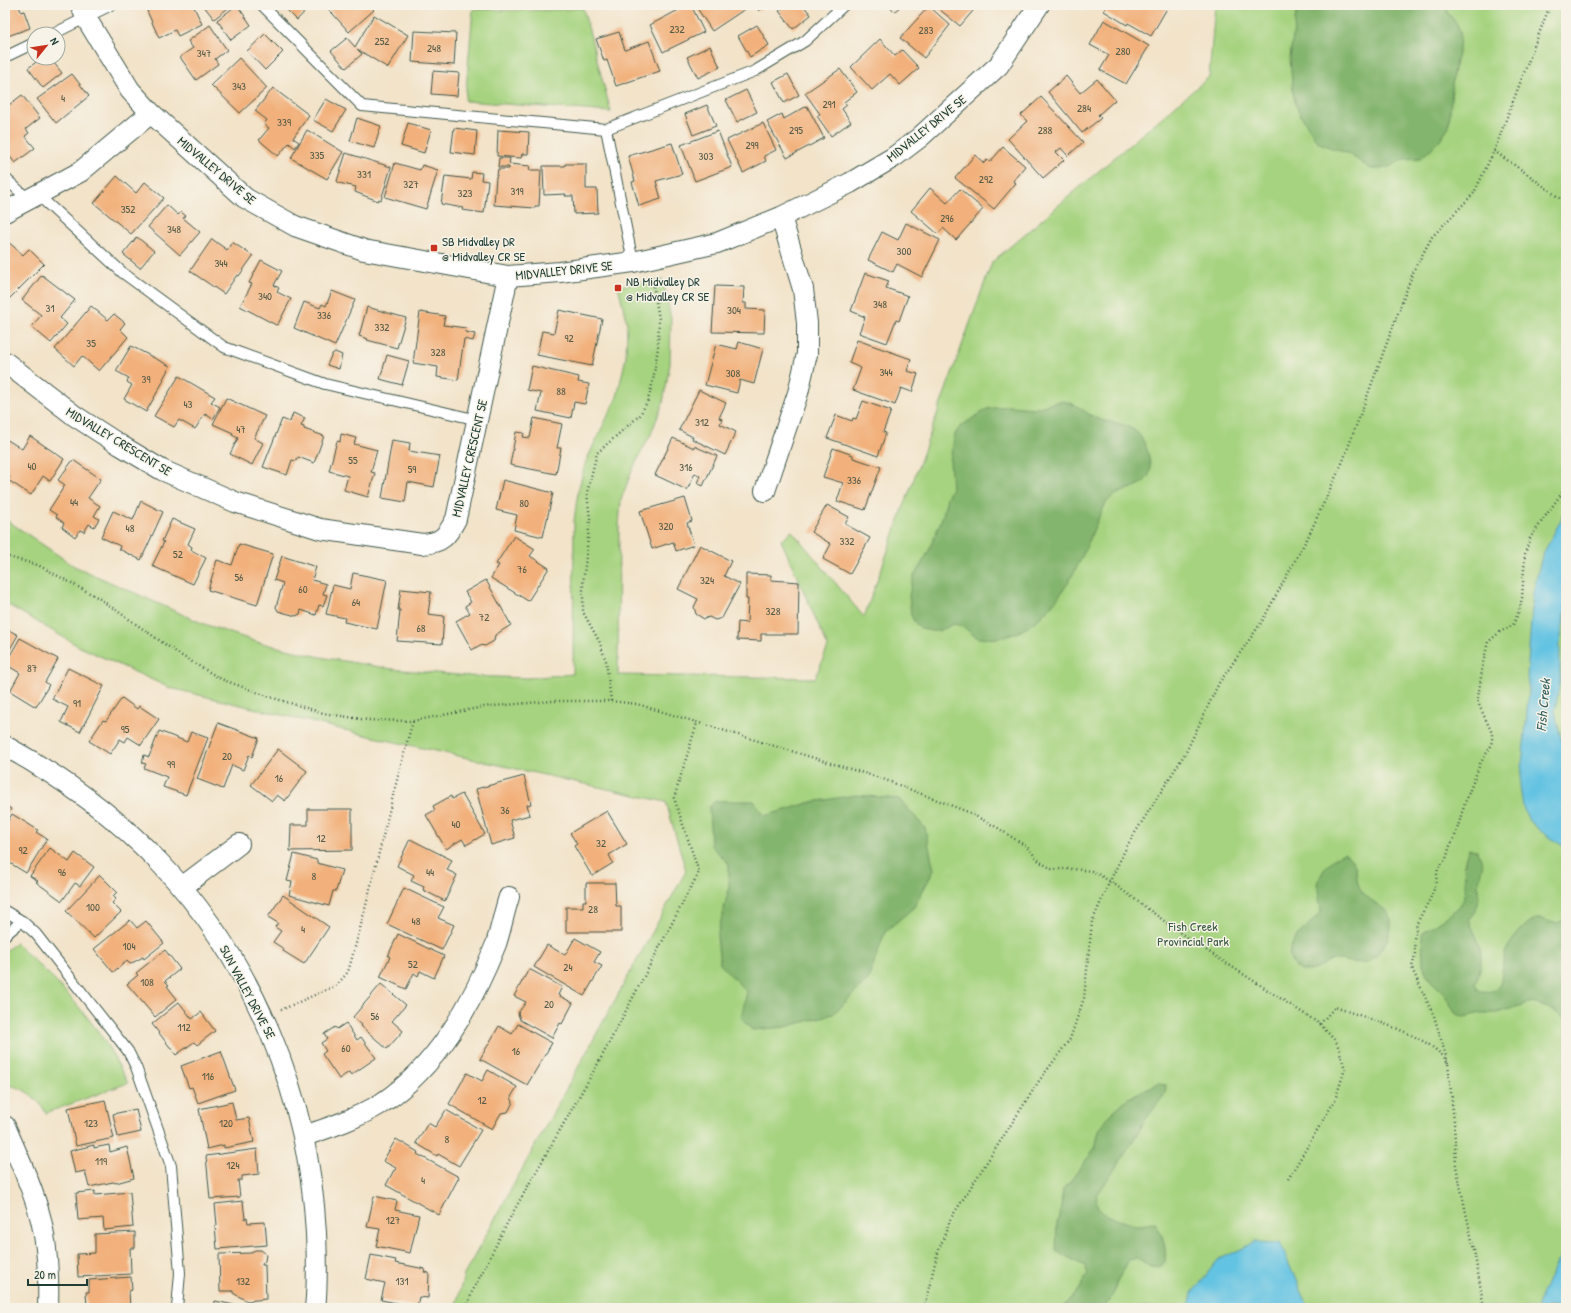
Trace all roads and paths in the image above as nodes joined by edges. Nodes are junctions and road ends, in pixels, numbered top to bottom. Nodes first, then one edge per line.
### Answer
1 (111, 5) edge
2 (262, 5) edge
3 (844, 5) edge
4 (1039, 5) edge
5 (1550, 5) edge
6 (83, 11) edge
7 (63, 26) edge
8 (26, 47) edge
9 (5, 57) edge
10 (151, 113) junction
11 (606, 129) junction
12 (1494, 151) junction
13 (5, 178) edge
14 (33, 197) junction
15 (1566, 203) edge
16 (5, 212) edge
17 (781, 217) junction
18 (641, 261) junction
19 (508, 276) junction
20 (5, 362) edge
21 (478, 420) junction
22 (1566, 487) edge
23 (765, 491) dead end
24 (5, 556) edge
25 (611, 701) junction
26 (413, 721) junction
27 (697, 723) junction
28 (5, 746) edge
29 (239, 844) dead end
30 (1110, 881) junction
31 (182, 887) junction
32 (508, 897) dead end
33 (5, 911) edge
34 (22, 921) junction
35 (5, 935) edge
36 (263, 1017) junction
37 (1320, 1024) junction
38 (1448, 1063) junction
39 (5, 1126) edge
40 (304, 1136) junction
41 (1287, 1181) dead end
42 (48, 1308) edge
43 (177, 1308) edge
44 (315, 1308) edge
45 (467, 1308) edge
46 (924, 1308) edge
47 (1484, 1308) edge

1 - 6 lane
2 - 11 lane
3 - 11 lane
4 - 17 street, MIDVALLEY DRIVE SE
5 - 12 path
6 - 7 lane
6 - 10 street, MIDVALLEY DRIVE SE
8 - 9 lane
10 - 14 street
10 - 19 street, MIDVALLEY DRIVE SE
11 - 18 lane
12 - 15 path
12 - 30 path
13 - 14 lane
14 - 16 street
14 - 21 lane
17 - 18 street, MIDVALLEY DRIVE SE
17 - 23 street
18 - 19 street, MIDVALLEY DRIVE SE
18 - 25 path
19 - 21 street, MIDVALLEY CRESCENT SE
20 - 21 street, MIDVALLEY CRESCENT SE
22 - 38 path
24 - 26 path
25 - 26 path
25 - 27 path
26 - 36 path
27 - 30 path
27 - 45 path
28 - 31 street, SUN VALLEY DRIVE SE
29 - 31 street
30 - 37 path
30 - 46 path
31 - 36 street, SUN VALLEY DRIVE SE
32 - 40 street
33 - 34 lane
34 - 35 lane
34 - 43 lane
36 - 40 street, SUN VALLEY DRIVE SE
37 - 38 path
37 - 41 path
38 - 47 path
39 - 42 street
40 - 44 street, SUN VALLEY DRIVE SE

